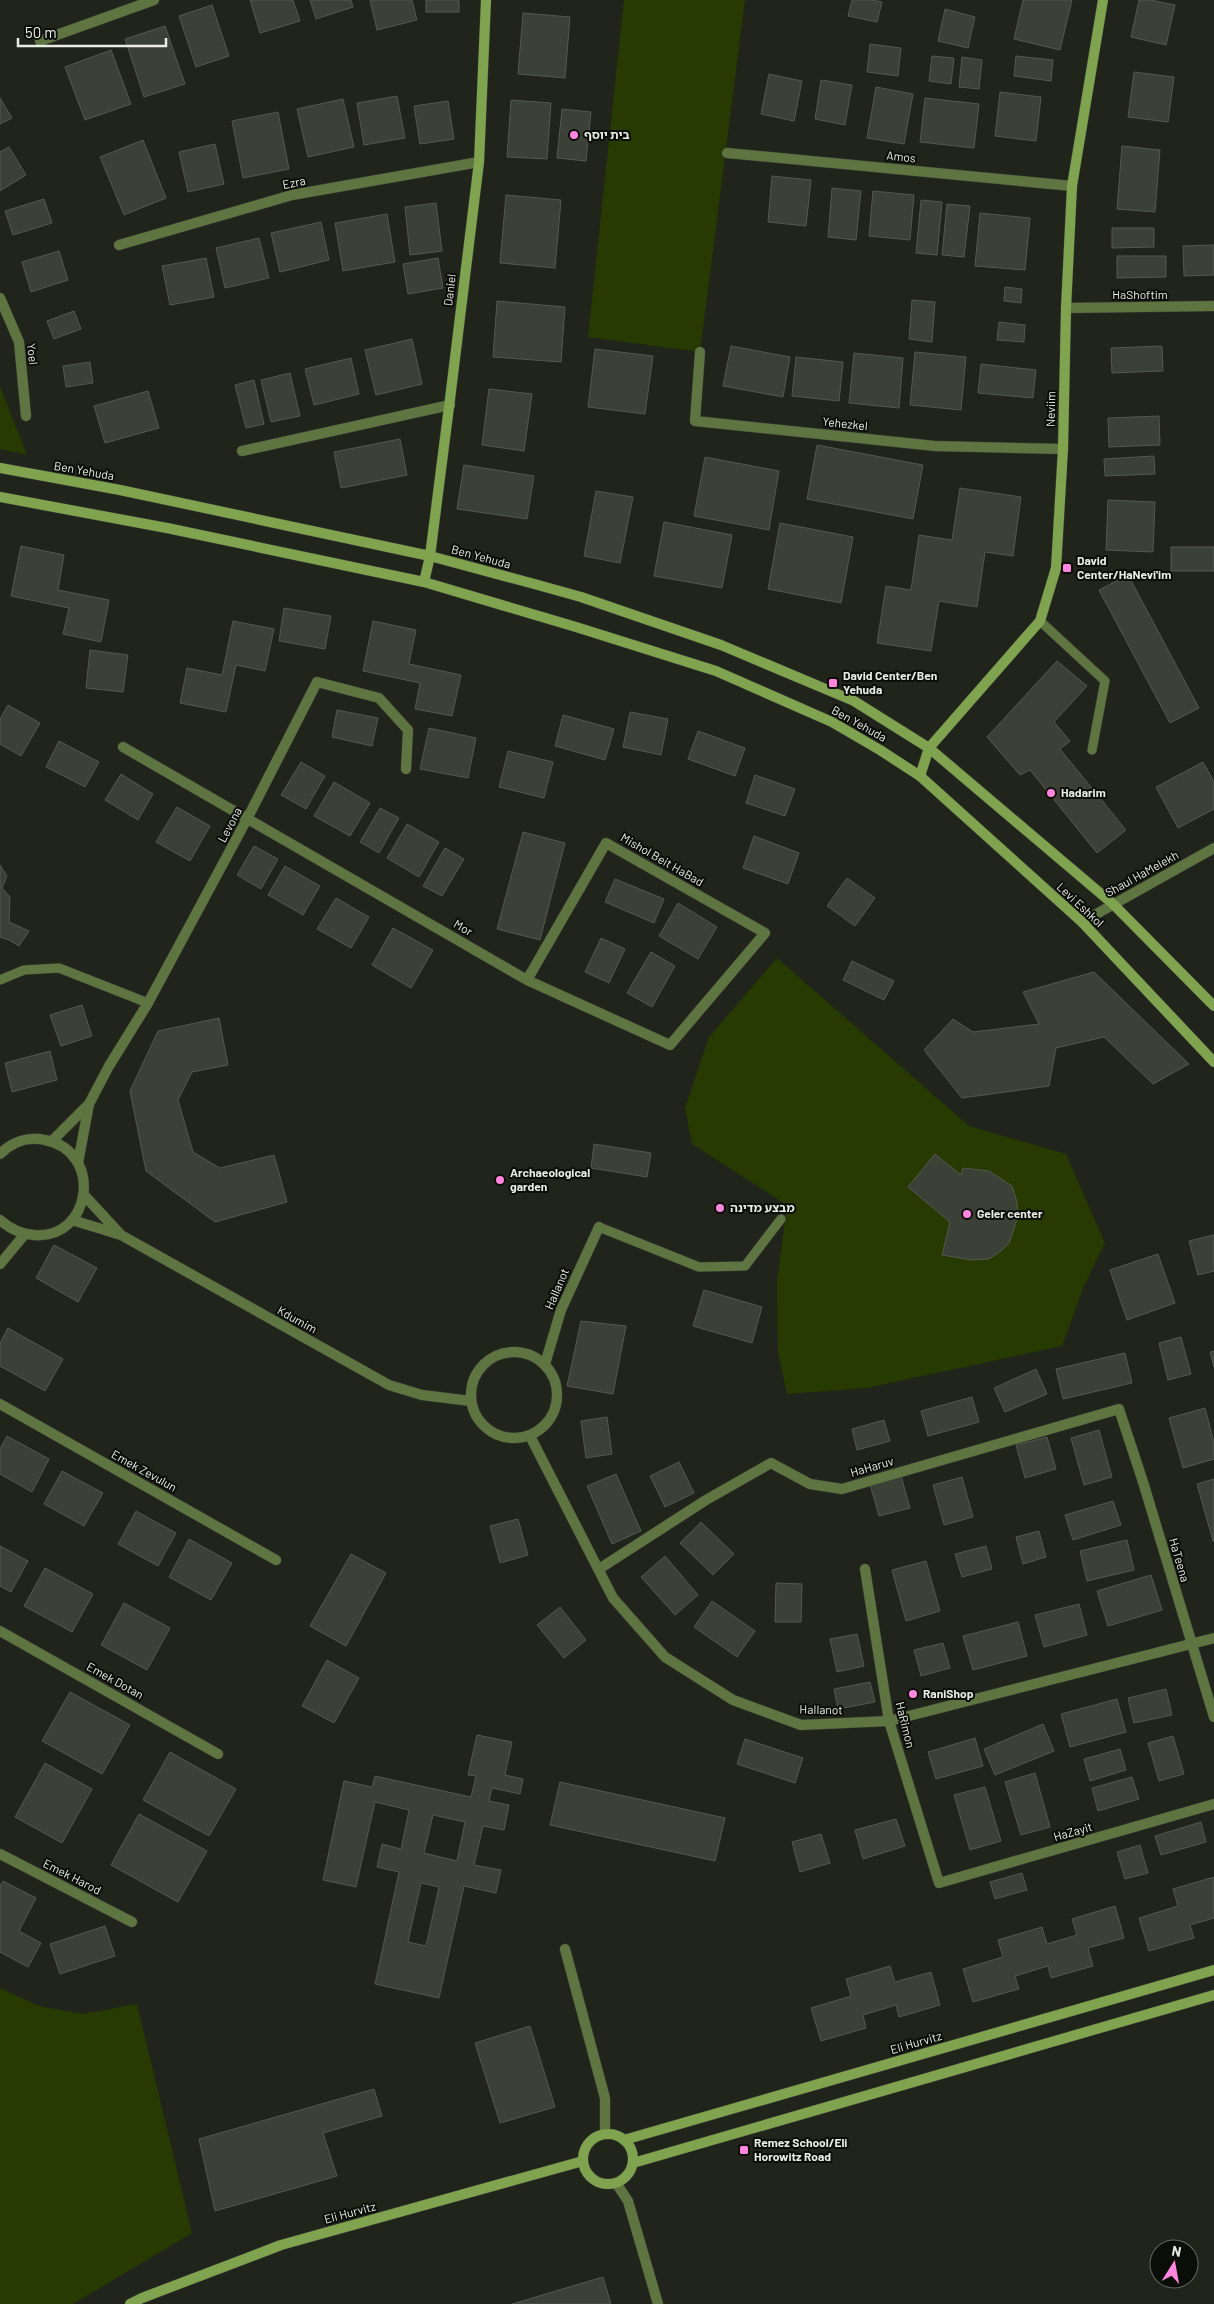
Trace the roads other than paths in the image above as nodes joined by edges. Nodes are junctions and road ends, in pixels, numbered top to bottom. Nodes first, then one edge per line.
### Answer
1 (154, 0) edge
2 (486, 0) edge
3 (1103, 0) edge
4 (40, 41) dead end
5 (727, 153) dead end
6 (479, 162) junction
7 (1072, 186) junction
8 (119, 245) dead end
9 (0, 298) edge
10 (1214, 306) edge
11 (1066, 308) junction
12 (700, 352) dead end
13 (450, 405) junction
14 (26, 416) dead end
15 (1062, 449) junction
16 (242, 451) dead end
17 (0, 468) edge
18 (0, 497) edge
19 (430, 556) junction
20 (424, 582) junction
21 (1040, 621) junction
22 (123, 747) dead end
23 (929, 748) junction
24 (1092, 750) dead end
25 (406, 769) dead end
26 (920, 776) junction
27 (247, 819) junction
28 (1214, 848) edge
29 (1113, 904) junction
30 (1082, 922) junction
31 (765, 933) joint
32 (0, 980) edge
33 (527, 980) junction
34 (148, 1003) junction
35 (1214, 1006) edge
36 (1214, 1062) edge
37 (89, 1104) junction
38 (52, 1141) junction
39 (0, 1154) edge
40 (78, 1163) junction
41 (84, 1195) junction
42 (72, 1220) junction
43 (781, 1220) dead end
44 (0, 1223) edge
45 (599, 1227) joint
46 (25, 1234) junction
47 (121, 1235) junction
48 (0, 1264) edge
49 (544, 1364) junction
50 (471, 1401) junction
51 (0, 1404) edge
52 (1119, 1409) joint
53 (530, 1436) junction
54 (276, 1560) dead end
55 (599, 1569) junction
56 (865, 1569) dead end
57 (0, 1631) edge
58 (1214, 1638) edge
59 (1191, 1644) junction
60 (1214, 1717) edge
61 (889, 1721) junction
62 (218, 1754) dead end
63 (1214, 1804) edge
64 (0, 1854) edge
65 (939, 1883) joint
66 (132, 1922) dead end
67 (565, 1949) dead end
68 (1214, 1970) edge
69 (1214, 1995) edge
70 (605, 2134) junction
71 (624, 2140) junction
72 (583, 2161) junction
73 (633, 2163) junction
74 (616, 2183) junction
75 (130, 2304) edge
76 (658, 2304) edge

1 - 4 street
2 - 6 street, Daniel
3 - 7 street, Neviim
5 - 7 street, Amos
6 - 8 street, Ezra
6 - 13 street, Daniel
7 - 11 street, Neviim
9 - 14 street, Yoel
10 - 11 street, HaShoftim
11 - 15 street, Neviim
12 - 15 street, Yehezkel
13 - 16 street
13 - 19 street, Daniel
15 - 21 street, Neviim
17 - 19 street, Ben Yehuda
18 - 20 street, Ben Yehuda
19 - 20 street, Daniel
19 - 23 street, Ben Yehuda
20 - 26 street, Ben Yehuda
21 - 23 street, Neviim
21 - 24 lane
22 - 27 street, Mor
23 - 26 street, Neviim
23 - 29 street, Levi Eshkol
25 - 27 street, Levona
26 - 30 street, Levi Eshkol
27 - 33 street, Mor
27 - 34 street, Levona
28 - 29 street, Shaul HaMelekh
29 - 30 street, Shaul HaMelekh
29 - 35 street, Levi Eshkol
30 - 36 street, Levi Eshkol
31 - 33 street, Mor
31 - 33 street, Mishol Beit HaBad
32 - 34 lane
34 - 37 street, Levona
37 - 38 street, Levona
37 - 40 street, Levona
38 - 39 street
38 - 40 street
40 - 41 street
41 - 42 street
41 - 47 street, Kdumim
42 - 46 street
42 - 47 street, Kdumim
43 - 45 lane
44 - 46 street
45 - 49 street, HaIlanot
46 - 48 street
47 - 50 street, Kdumim
49 - 50 street
49 - 53 street
50 - 53 street
51 - 54 street, Emek Zevulun
52 - 55 street, HaHaruv
52 - 59 street, HaTeena
53 - 55 street, HaIlanot
55 - 61 street, HaIlanot
56 - 61 street, HaRimon
57 - 62 street, Emek Dotan
58 - 59 street, HaIlanot
59 - 60 street, HaTeena
59 - 61 street, HaIlanot
61 - 65 street, HaRimon
63 - 65 street, HaZayit
64 - 66 street, Emek Harod
67 - 70 street
68 - 71 street, Eli Hurvitz
69 - 73 street
70 - 71 street
70 - 72 street
71 - 73 street
72 - 74 street
72 - 75 street, Eli Hurvitz
73 - 74 street
74 - 76 street

